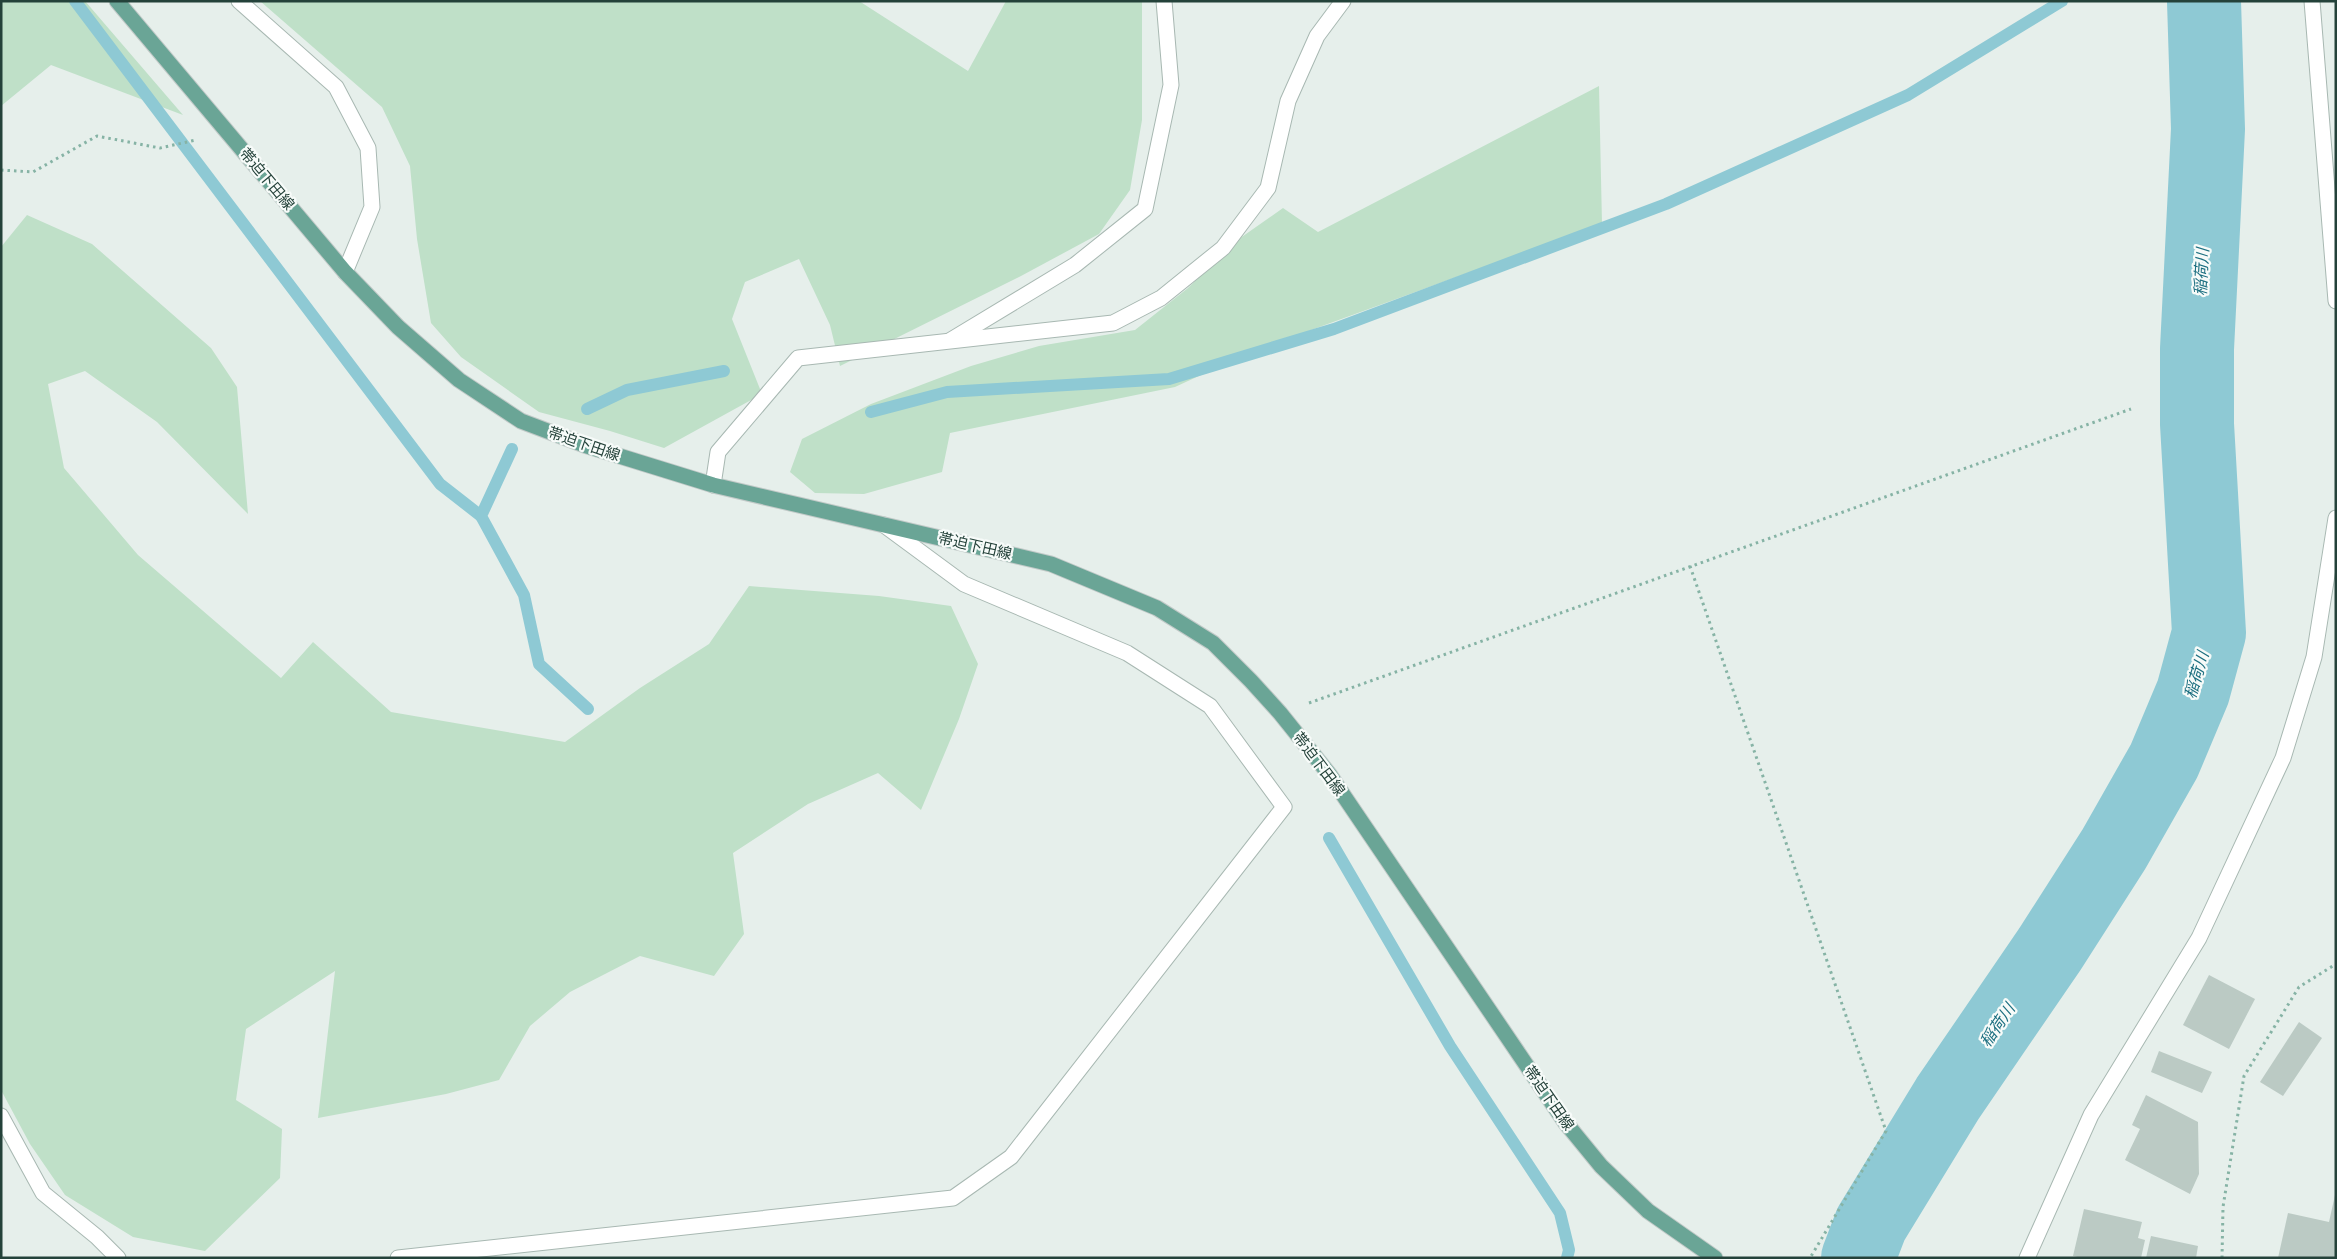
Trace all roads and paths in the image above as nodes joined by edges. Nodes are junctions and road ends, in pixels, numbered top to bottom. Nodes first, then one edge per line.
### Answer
1 (117, 1) edge
2 (239, 1) edge
3 (1164, 1) edge
4 (1343, 1) edge
5 (2312, 1) edge
6 (228, 133) junction
7 (1, 170) edge
8 (345, 272) junction
9 (2336, 301) edge
10 (948, 342) junction
11 (2130, 409) dead end
12 (713, 485) junction
13 (2336, 518) edge
14 (884, 525) junction
15 (1690, 566) junction
16 (1280, 713) junction
17 (2336, 964) edge
18 (1, 1116) edge
19 (118, 1258) edge
20 (398, 1258) edge
21 (1715, 1258) edge
22 (1810, 1258) edge
23 (2027, 1258) edge
24 (2222, 1258) edge

1 - 6 main road, 帯迫下田線
2 - 8 street
3 - 10 street
4 - 10 street
5 - 9 street
6 - 7 path
6 - 8 main road, 帯迫下田線
8 - 12 main road, 帯迫下田線
10 - 12 street
11 - 15 path
12 - 14 main road, 帯迫下田線
13 - 23 street
14 - 16 main road, 帯迫下田線
14 - 20 street
15 - 16 path
15 - 22 path
16 - 21 main road, 帯迫下田線
17 - 24 path
18 - 19 street

